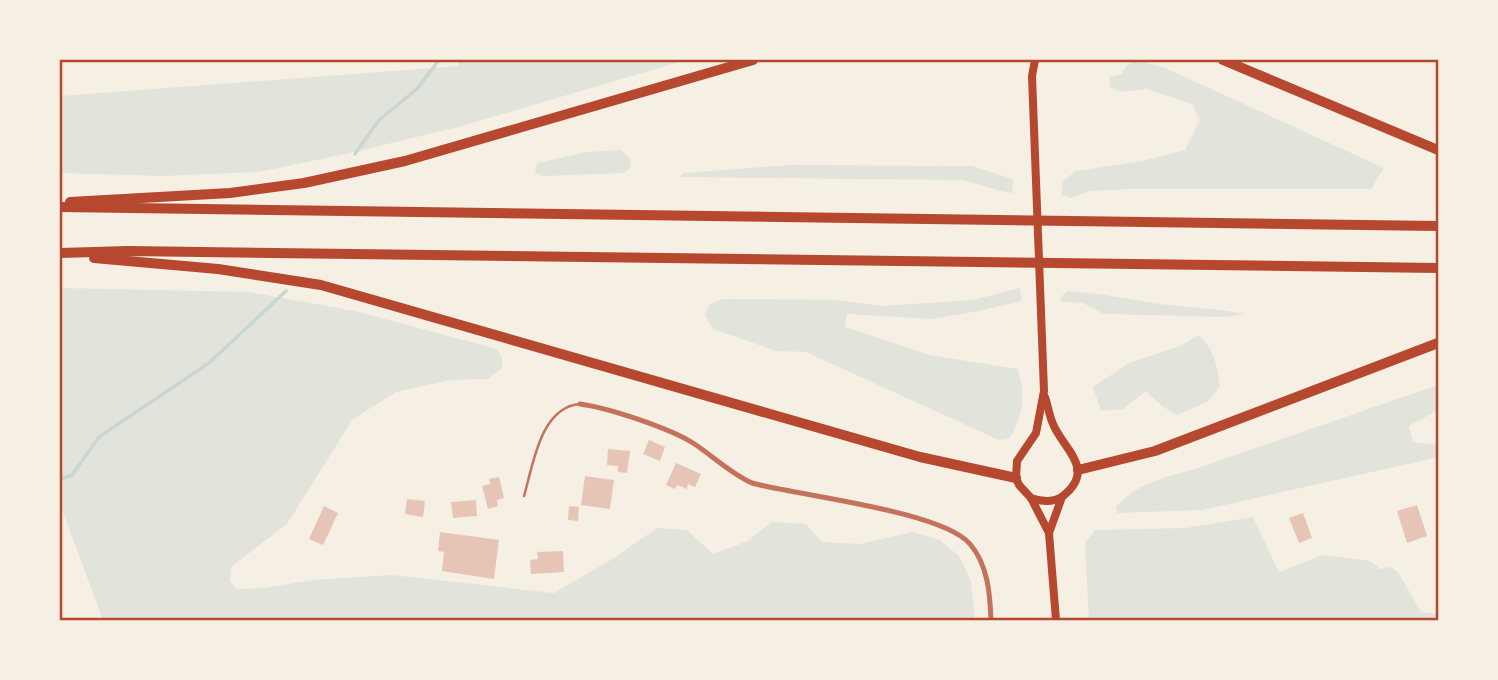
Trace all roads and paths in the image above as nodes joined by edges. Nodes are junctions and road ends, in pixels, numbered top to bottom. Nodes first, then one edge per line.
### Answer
1 (753, 60) edge
2 (1026, 60) edge
3 (1035, 60) edge
4 (1223, 60) edge
5 (1032, 76) junction
6 (1438, 150) edge
7 (60, 205) edge
8 (1438, 226) edge
9 (60, 254) edge
10 (1438, 268) edge
11 (1438, 343) edge
12 (1044, 391) junction
13 (580, 404) joint
14 (1078, 470) junction
15 (1016, 478) junction
16 (524, 496) dead end
17 (1062, 497) junction
18 (1031, 498) junction
19 (1049, 533) junction
20 (991, 621) edge
21 (1056, 621) edge

1 - 7 highway
2 - 5 main road
3 - 5 main road
4 - 6 highway
5 - 12 main road
7 - 8 highway
9 - 10 highway
9 - 15 highway
11 - 14 highway
12 - 14 main road
12 - 15 main road
13 - 16 lane
13 - 20 street
14 - 17 main road
15 - 18 main road
17 - 18 main road
17 - 19 main road
18 - 19 main road
19 - 21 main road

